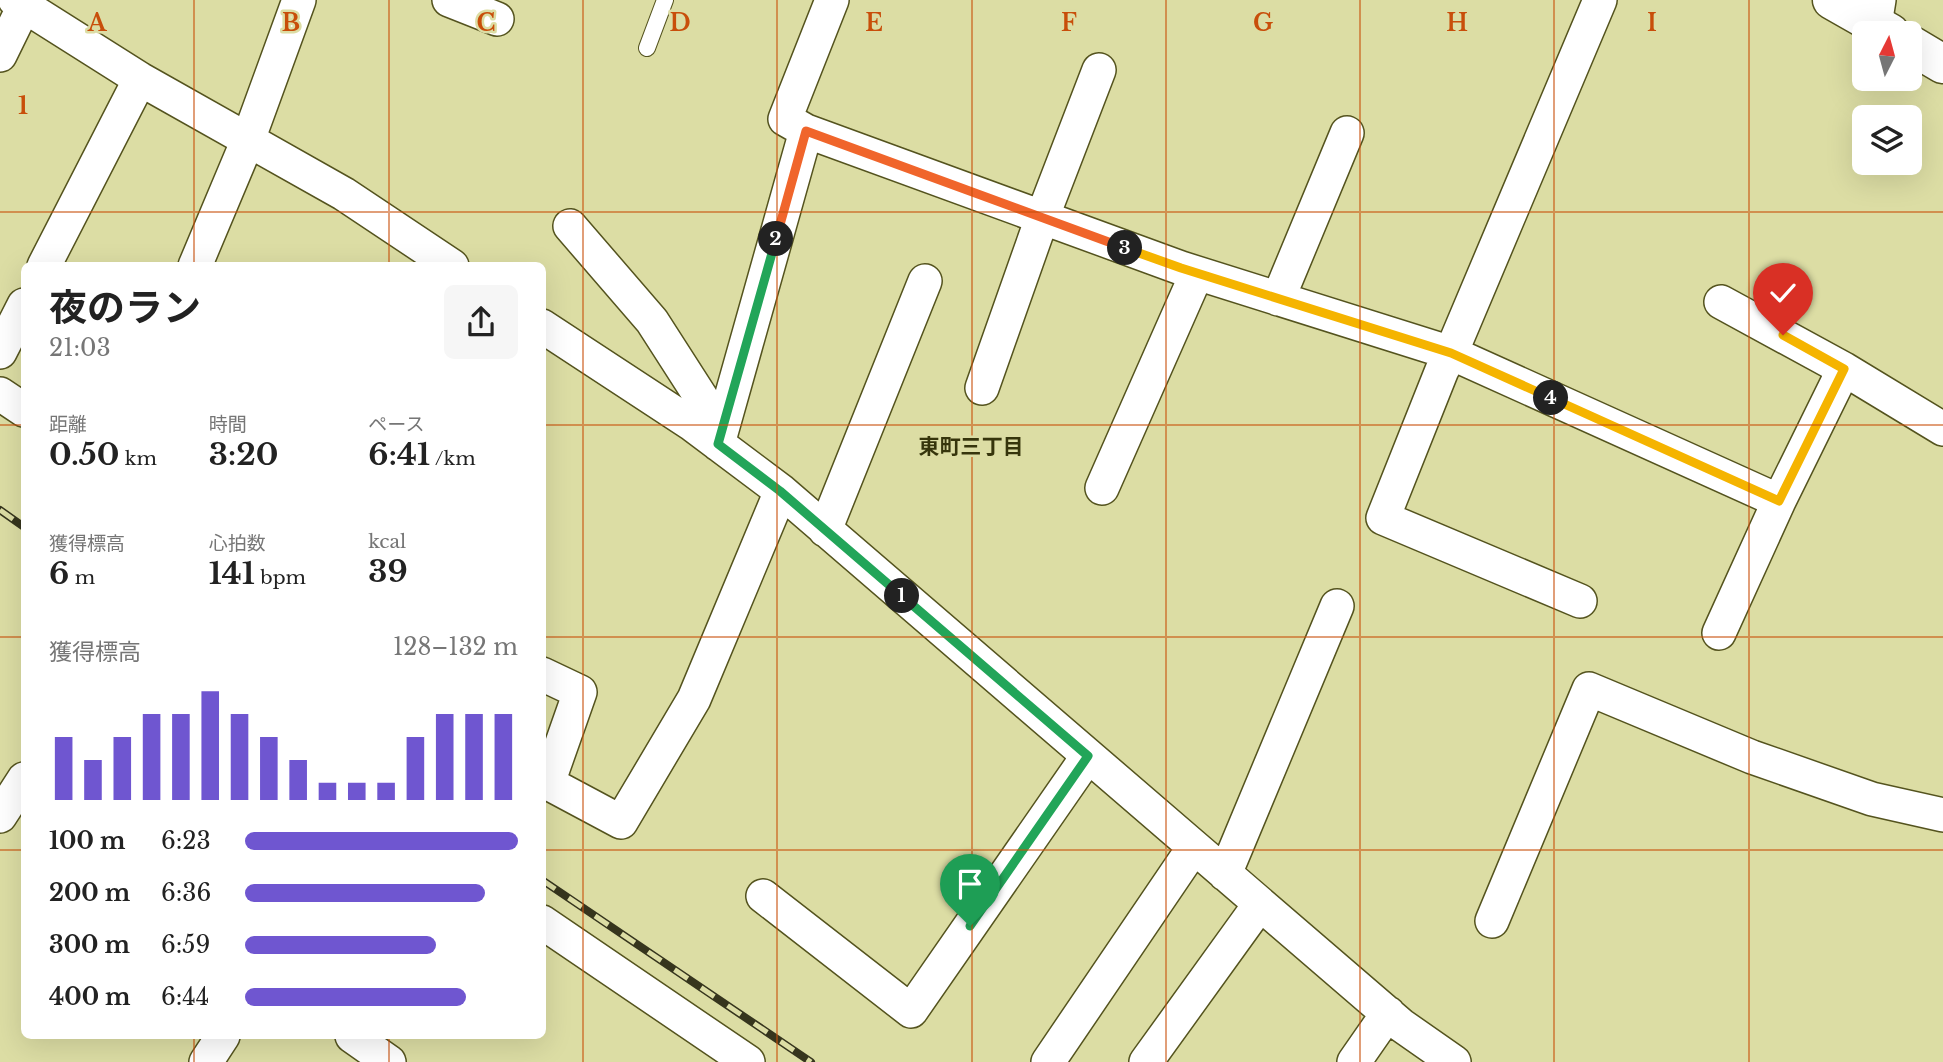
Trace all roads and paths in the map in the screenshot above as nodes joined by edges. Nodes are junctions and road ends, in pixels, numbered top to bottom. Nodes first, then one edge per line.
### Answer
1 (299, 0) edge
2 (449, 0) edge
3 (665, 0) edge
4 (832, 0) edge
5 (1600, 0) edge
6 (1832, 0) edge
7 (20, 3) edge
8 (497, 19) dead end
9 (1881, 19) edge
10 (647, 48) dead end
11 (1922, 52) edge
12 (0, 55) edge
13 (1943, 64) edge
14 (1099, 70) dead end
15 (140, 79) junction
16 (806, 131) junction
17 (1347, 133) dead end
18 (248, 140) junction
19 (1042, 218) junction
20 (570, 226) dead end
21 (46, 262) edge
22 (197, 262) edge
23 (446, 262) edge
24 (1197, 273) junction
25 (925, 281) dead end
26 (1278, 299) junction
27 (1721, 302) dead end
28 (21, 310) edge
29 (546, 329) edge
30 (0, 352) edge
31 (1451, 353) junction
32 (1844, 369) junction
33 (982, 388) dead end
34 (0, 394) edge
35 (21, 408) edge
36 (1943, 429) edge
37 (720, 437) junction
38 (1102, 488) dead end
39 (780, 491) junction
40 (1779, 501) junction
41 (825, 530) junction
42 (1580, 601) dead end
43 (1337, 606) dead end
44 (1719, 633) dead end
45 (546, 676) edge
46 (1088, 756) junction
47 (21, 784) edge
48 (1943, 815) edge
49 (0, 816) edge
50 (1194, 847) junction
51 (1225, 874) junction
52 (763, 896) dead end
53 (1260, 904) junction
54 (1492, 921) dead end
55 (546, 925) edge
56 (1388, 1013) junction
57 (221, 1039) edge
58 (356, 1039) edge
59 (206, 1062) edge
60 (389, 1062) edge
61 (748, 1062) edge
62 (1048, 1062) edge
63 (1146, 1062) edge
64 (1354, 1062) edge
65 (1454, 1062) edge

1 - 18 street
2 - 8 street
3 - 10 lane
4 - 16 street
5 - 31 street
6 - 9 street
7 - 12 street
7 - 15 street
11 - 13 street
14 - 19 street
15 - 18 street
15 - 21 street
16 - 19 street
16 - 37 street
17 - 26 street
18 - 22 street
18 - 23 street
19 - 24 street
19 - 33 street
20 - 37 street
24 - 26 street
24 - 38 street
25 - 41 street
26 - 31 street
27 - 32 street
28 - 30 street
29 - 37 street
31 - 40 street
31 - 42 street
32 - 36 street
32 - 40 street
34 - 35 street
37 - 39 street
39 - 41 street
39 - 45 street
40 - 44 street
41 - 46 street
43 - 51 street
46 - 50 street
46 - 52 street
47 - 49 street
48 - 54 street
50 - 51 street
50 - 62 street
51 - 53 street
53 - 56 street
53 - 63 street
55 - 61 street
56 - 64 street
56 - 65 street
57 - 59 street
58 - 60 street

